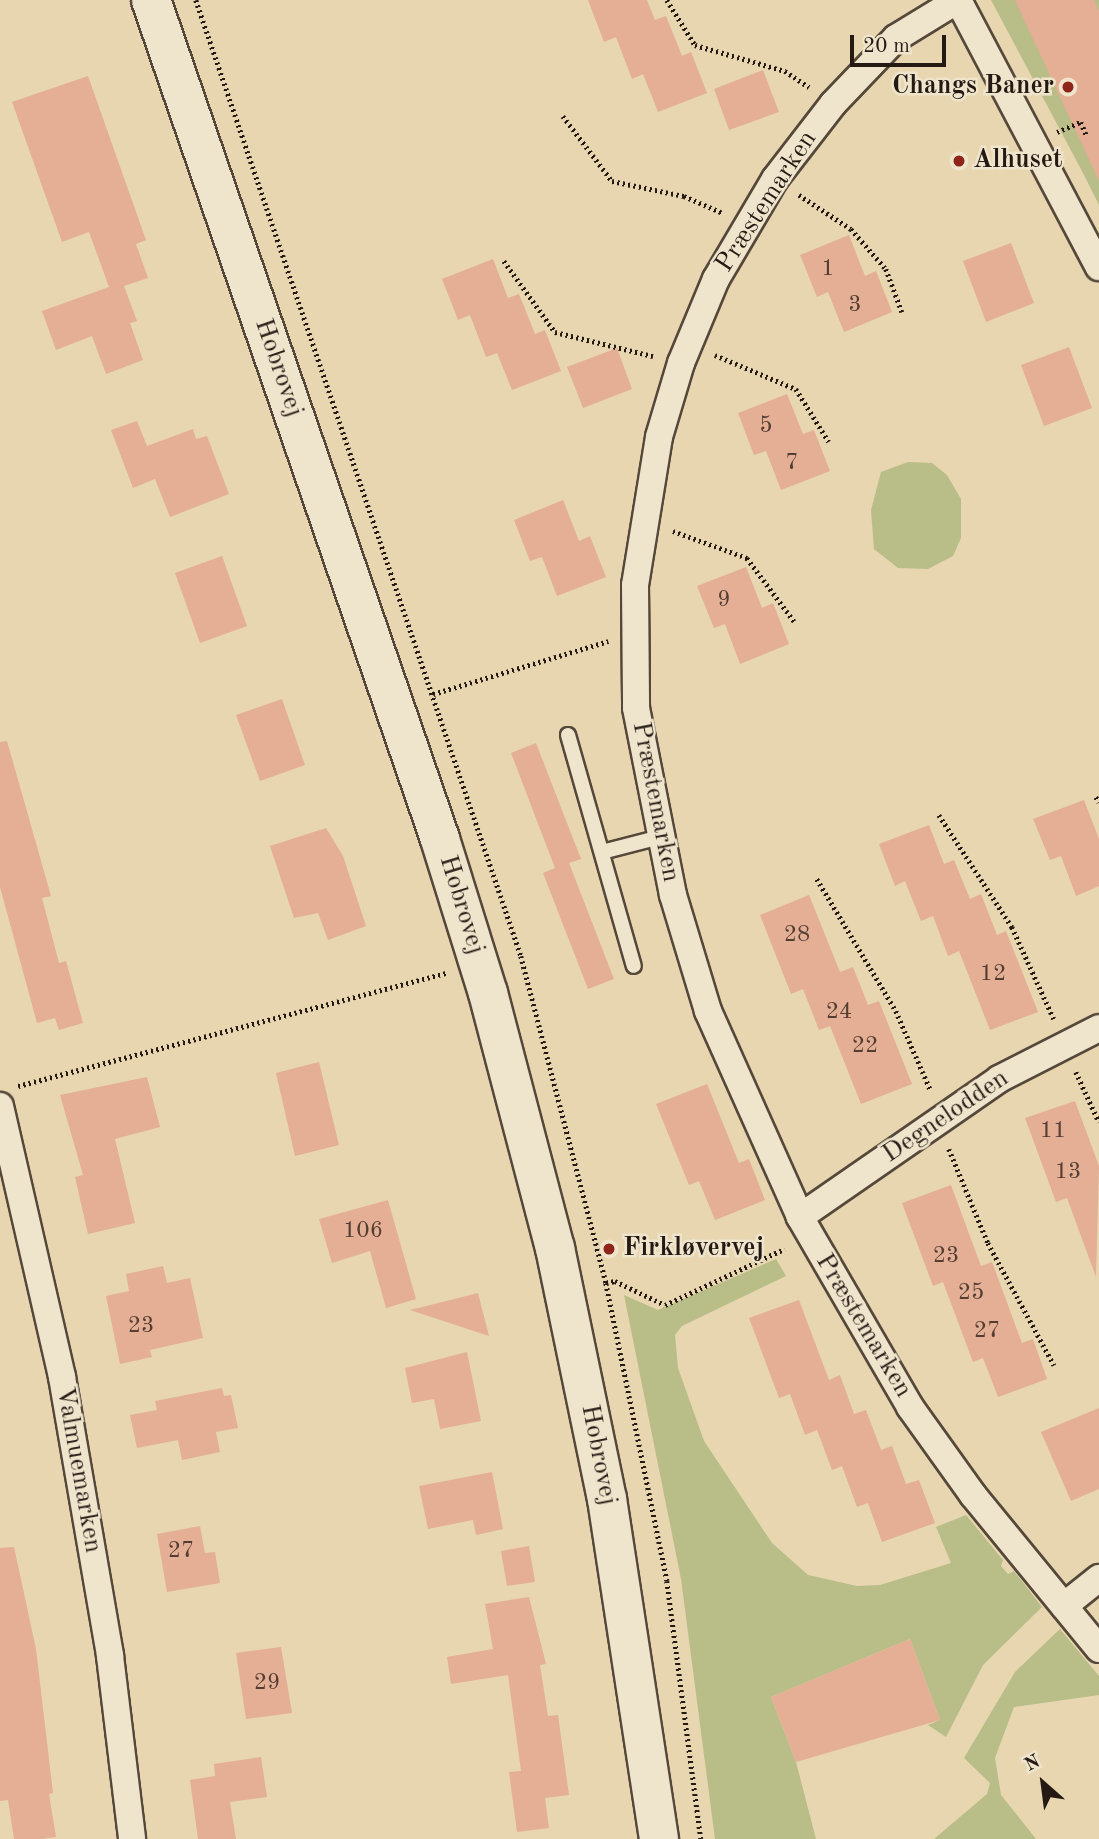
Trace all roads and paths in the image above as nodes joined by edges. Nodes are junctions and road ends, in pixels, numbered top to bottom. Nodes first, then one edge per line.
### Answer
1 (151, 0) edge
2 (196, 0) edge
3 (667, 0) edge
4 (958, 0) edge
5 (833, 104) junction
6 (563, 116) dead end
7 (1087, 137) dead end
8 (1035, 141) junction
9 (775, 179) junction
10 (746, 224) junction
11 (504, 261) dead end
12 (1099, 267) edge
13 (902, 312) dead end
14 (685, 354) junction
15 (829, 442) dead end
16 (646, 522) junction
17 (794, 621) dead end
18 (633, 634) junction
19 (446, 689) dead end
20 (568, 735) dead end
21 (939, 815) dead end
22 (660, 837) junction
23 (602, 852) junction
24 (817, 879) dead end
25 (479, 963) junction
26 (634, 966) dead end
27 (1055, 1021) dead end
28 (1099, 1028) edge
29 (7, 1096) edge
30 (939, 1118) junction
31 (566, 1122) dead end
32 (805, 1227) junction
33 (606, 1283) dead end
34 (1054, 1365) dead end
35 (1099, 1578) edge
36 (1064, 1606) junction
37 (1099, 1649) edge
38 (132, 1839) edge
39 (659, 1839) edge

1 - 25 main road, Hobrovej
2 - 31 path
3 - 5 path
4 - 5 street, Præstemarken
4 - 8 street
5 - 9 street, Præstemarken
6 - 10 path
7 - 8 path
8 - 12 street
9 - 10 street, Præstemarken
9 - 13 path
10 - 14 street, Præstemarken
11 - 14 path
14 - 15 path
14 - 16 street, Præstemarken
16 - 17 path
16 - 18 street, Præstemarken
18 - 19 path
18 - 22 street, Præstemarken
20 - 23 lane
21 - 27 path
22 - 23 lane
22 - 32 street, Præstemarken
23 - 26 lane
24 - 30 path
25 - 29 path
25 - 39 main road, Hobrovej
28 - 30 street, Degnelodden
29 - 38 street, Valmuemarken
30 - 32 street, Degnelodden
30 - 34 path
32 - 33 path
32 - 36 street, Præstemarken
35 - 36 street
36 - 37 street, Præstemarken

